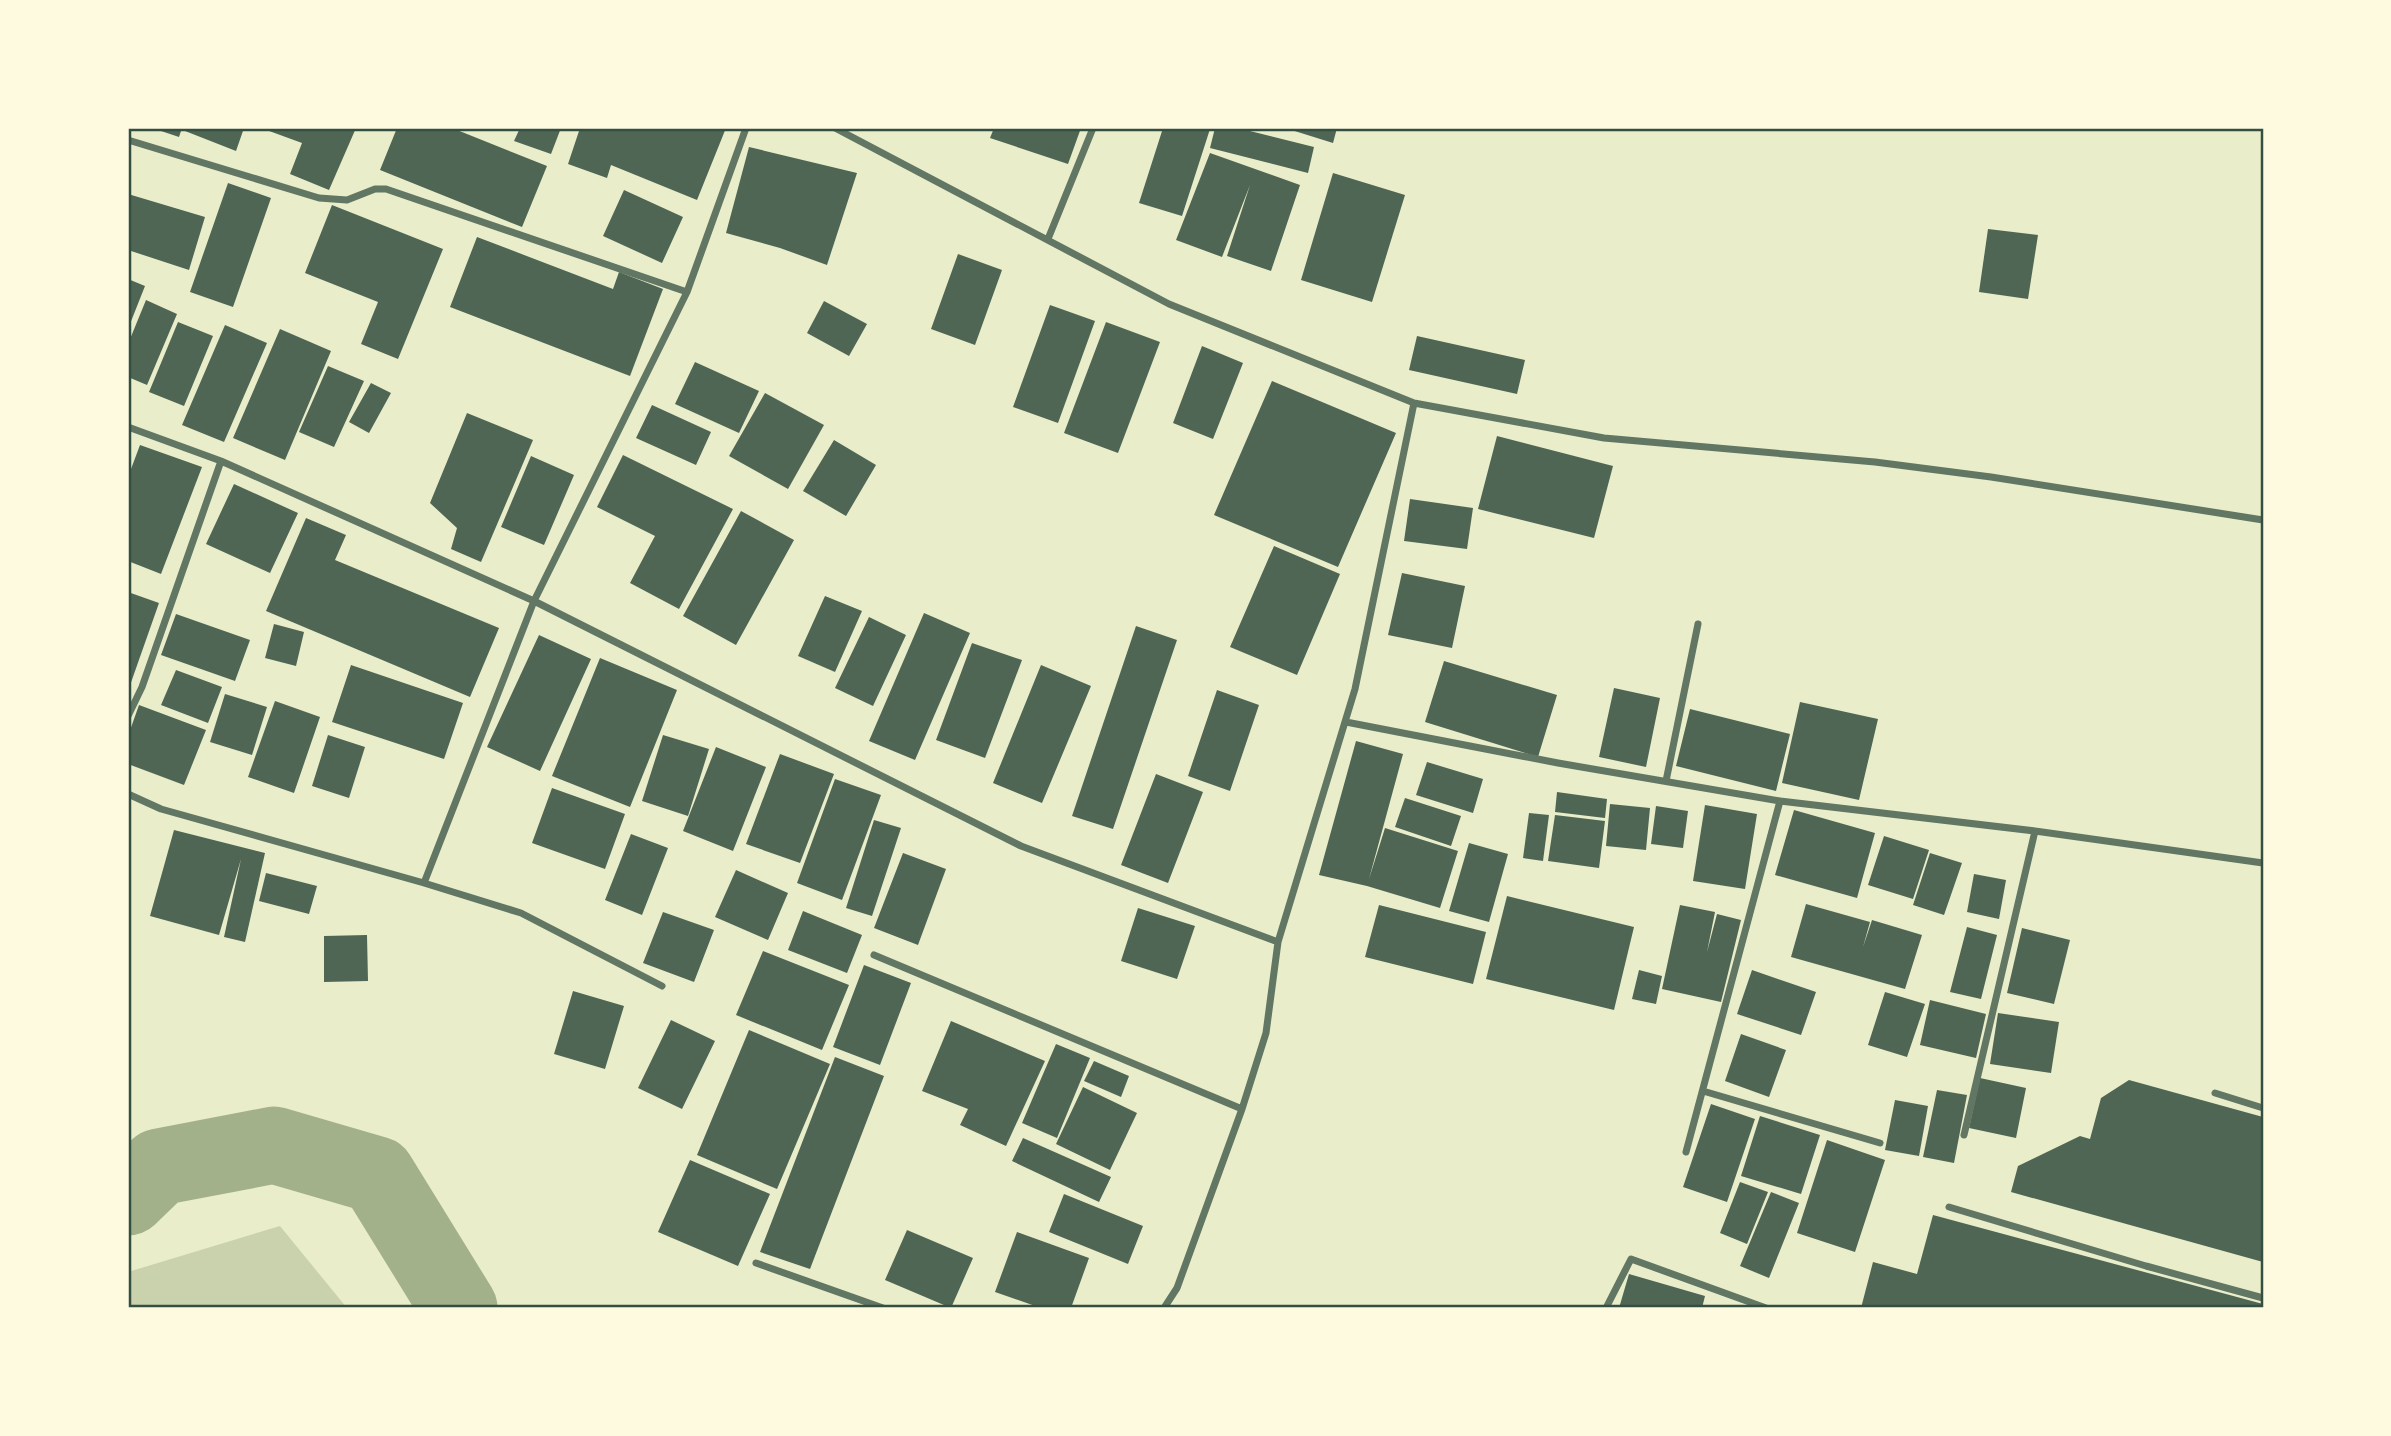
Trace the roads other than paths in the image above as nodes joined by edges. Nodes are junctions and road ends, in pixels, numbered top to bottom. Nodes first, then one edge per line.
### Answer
1 (746, 128) edge
2 (835, 128) edge
3 (1093, 128) edge
4 (128, 140) edge
5 (1048, 239) junction
6 (687, 292) junction
7 (1414, 403) junction
8 (128, 427) edge
9 (221, 461) junction
10 (2263, 520) edge
11 (534, 601) junction
12 (1698, 624) dead end
13 (128, 716) edge
14 (1346, 722) junction
15 (1666, 781) junction
16 (128, 794) edge
17 (1780, 801) junction
18 (2035, 831) junction
19 (2263, 863) edge
20 (424, 883) junction
21 (1278, 942) junction
22 (874, 954) dead end
23 (662, 986) dead end
24 (1703, 1091) junction
25 (2215, 1093) dead end
26 (2263, 1108) edge
27 (1241, 1109) junction
28 (1964, 1135) dead end
29 (1880, 1143) dead end
30 (1686, 1152) dead end
31 (1949, 1207) dead end
32 (756, 1263) dead end
33 (2263, 1297) edge
34 (883, 1308) edge
35 (1164, 1308) edge
36 (1606, 1308) edge
37 (1766, 1308) edge

1 - 6 street
2 - 5 street
3 - 5 street
4 - 6 street
5 - 7 street
6 - 11 street
7 - 10 street
7 - 14 street
8 - 9 street
9 - 11 street
9 - 13 street
11 - 20 street
11 - 21 street
12 - 15 street
14 - 15 street
14 - 21 street
15 - 17 street
16 - 20 street
17 - 18 street
17 - 24 street
18 - 19 street
18 - 28 street
20 - 23 street
21 - 27 street
22 - 27 street
24 - 29 street
24 - 30 street
25 - 26 street
27 - 35 street
31 - 33 street
32 - 34 street
36 - 37 street

